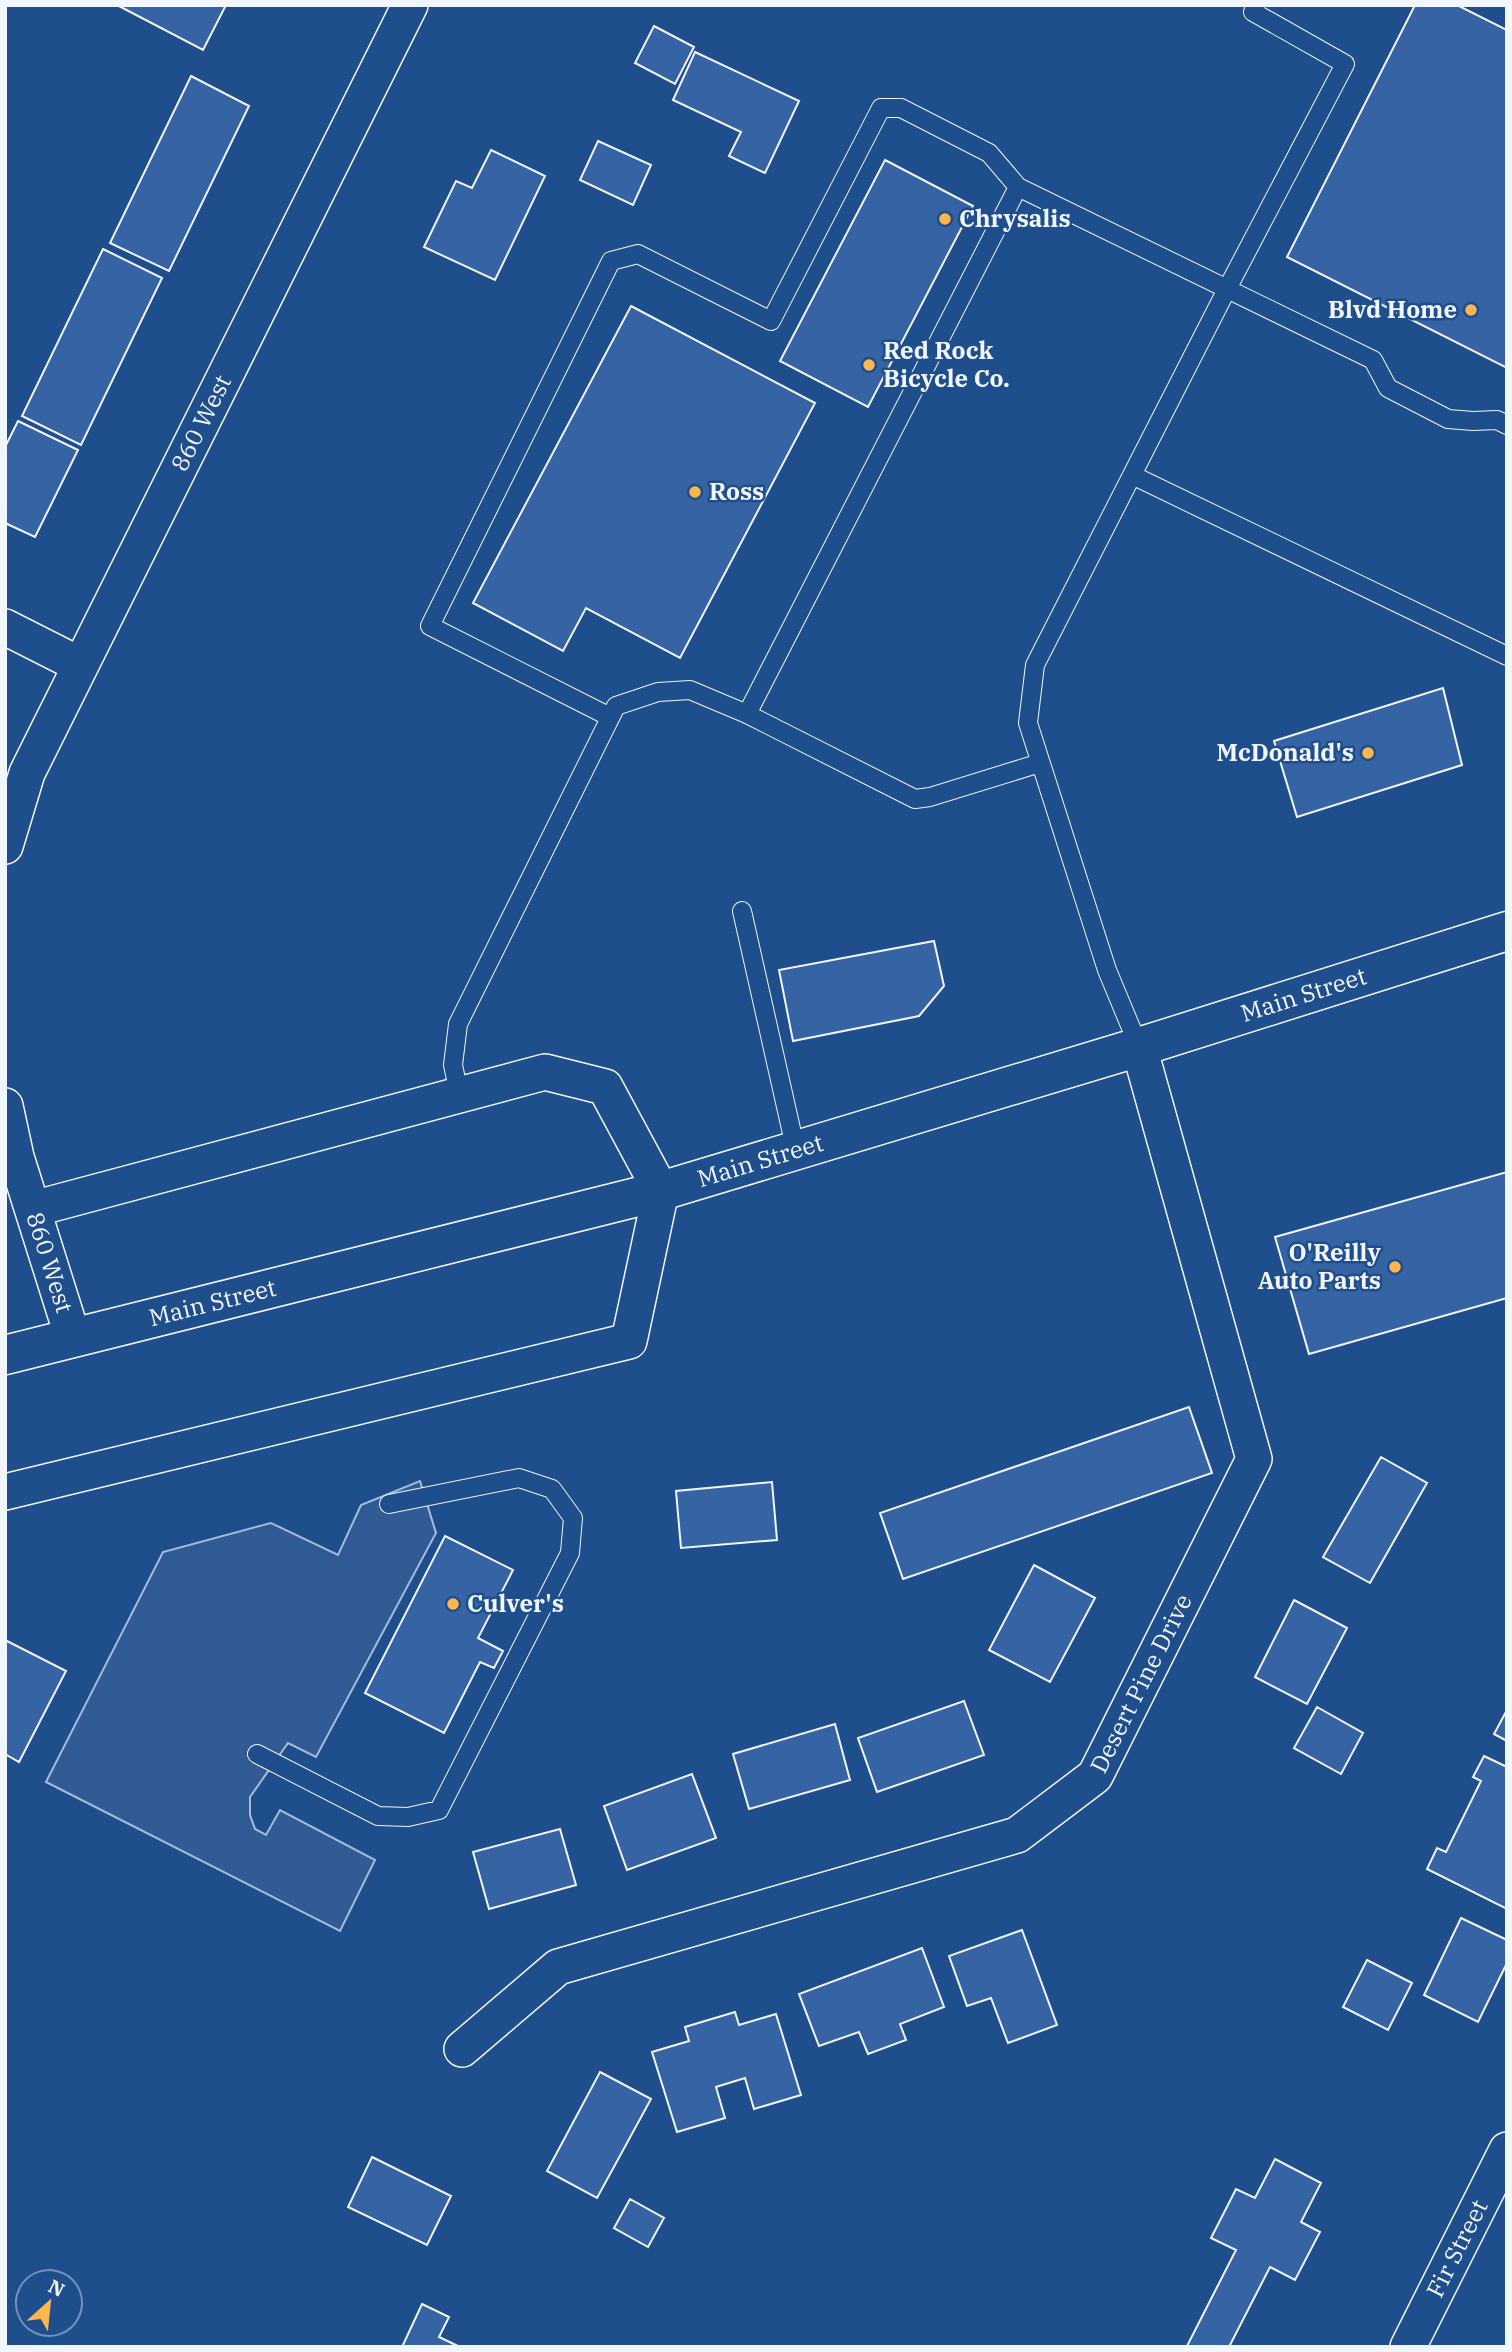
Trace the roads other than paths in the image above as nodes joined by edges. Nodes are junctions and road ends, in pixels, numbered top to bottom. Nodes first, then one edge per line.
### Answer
1 (410, 5) edge
2 (1256, 5) edge
3 (1018, 187) junction
4 (1227, 289) junction
5 (1507, 425) edge
6 (1132, 475) junction
7 (5, 627) edge
8 (1507, 656) edge
9 (80, 665) junction
10 (747, 714) junction
11 (610, 717) junction
12 (1040, 762) junction
13 (5, 846) edge
14 (742, 911) dead end
15 (1507, 931) edge
16 (1139, 1047) junction
17 (458, 1094) junction
18 (5, 1106) edge
19 (796, 1151) junction
20 (661, 1191) junction
21 (33, 1209) junction
22 (73, 1338) junction
23 (5, 1355) edge
24 (5, 1492) edge
25 (390, 1504) dead end
26 (257, 1754) dead end
27 (462, 2049) dead end
28 (1507, 2150) edge
29 (1408, 2347) edge

1 - 9 street, 860 West
2 - 4 lane
3 - 4 lane
3 - 10 lane
3 - 11 lane
4 - 5 lane
4 - 6 lane
6 - 8 lane
6 - 12 lane
7 - 9 street
9 - 13 street, 860 West
10 - 11 lane
10 - 12 lane
11 - 17 lane
12 - 16 lane
14 - 19 lane
15 - 16 main road, Main Street
16 - 19 main road, Main Street
16 - 27 street, Desert Pine Drive
17 - 20 street
17 - 21 street
18 - 21 street, 860 West
19 - 20 main road, Main Street
20 - 22 main road, Main Street
20 - 24 street
21 - 22 street, 860 West
22 - 23 main road, Main Street
25 - 26 lane
28 - 29 street, Fir Street

